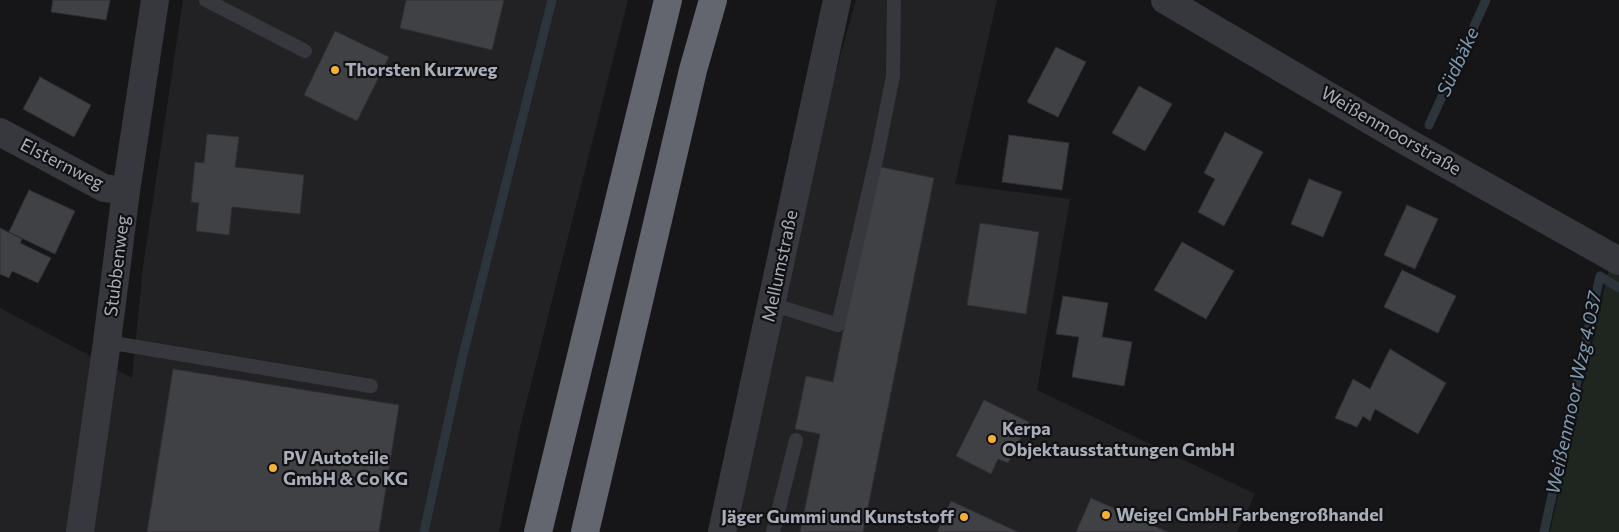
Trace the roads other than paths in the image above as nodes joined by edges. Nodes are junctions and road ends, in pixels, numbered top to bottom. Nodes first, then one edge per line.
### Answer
1 (155, 0) edge
2 (206, 0) edge
3 (668, 0) edge
4 (713, 0) edge
5 (837, 0) edge
6 (894, 0) edge
7 (1165, 0) edge
8 (305, 50) dead end
9 (0, 132) edge
10 (126, 190) junction
11 (1619, 261) edge
12 (771, 304) junction
13 (107, 342) junction
14 (371, 386) dead end
15 (796, 440) dead end
16 (80, 532) edge
17 (538, 532) edge
18 (585, 532) edge
19 (722, 532) edge
20 (773, 532) edge

1 - 10 street, Stubbenweg
2 - 8 lane
3 - 17 highway
4 - 18 highway
5 - 12 street, Mellumstraße
6 - 12 lane
7 - 11 street, Weißenmoorstraße
9 - 10 street, Elsternweg
10 - 13 street, Stubbenweg
12 - 19 street, Mellumstraße
13 - 14 lane
13 - 16 street, Stubbenweg
15 - 20 lane

